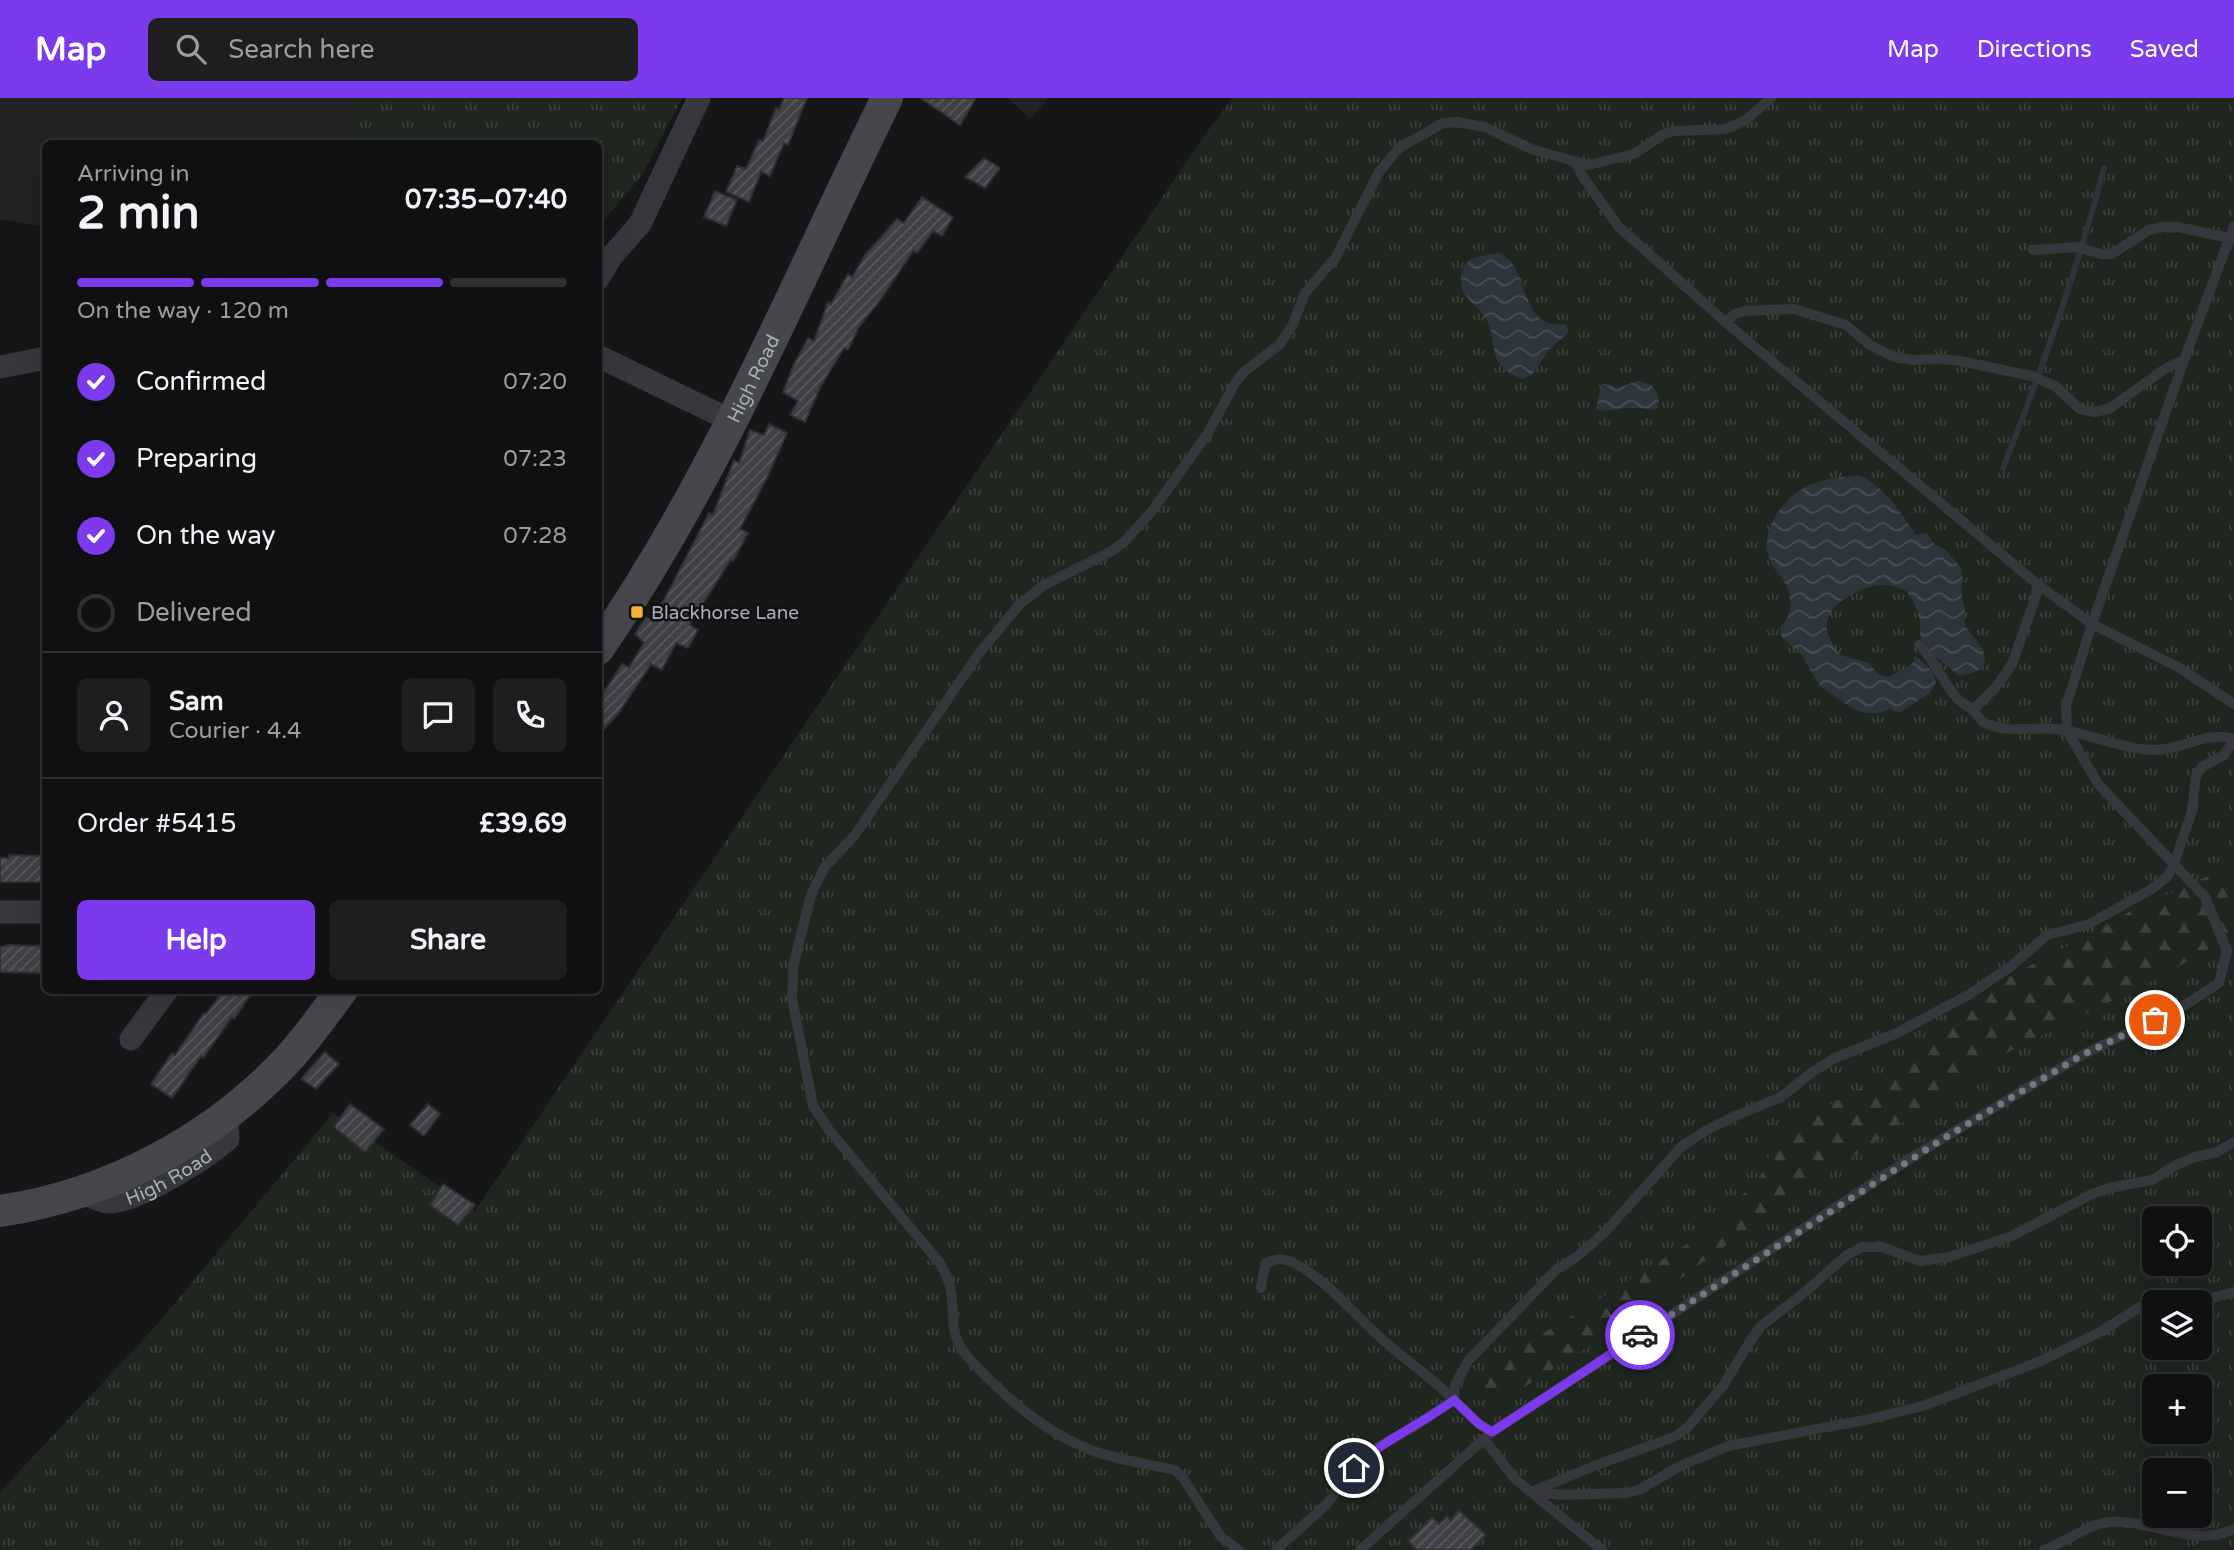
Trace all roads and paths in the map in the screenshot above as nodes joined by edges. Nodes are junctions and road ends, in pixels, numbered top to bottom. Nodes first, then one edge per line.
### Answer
1 (699, 98) edge
2 (887, 98) edge
3 (1771, 98) edge
4 (1575, 162) junction
5 (2234, 226) edge
6 (2232, 239) edge
7 (2033, 250) dead end
8 (602, 272) edge
9 (1726, 322) junction
10 (602, 358) edge
11 (42, 359) edge
12 (2184, 360) junction
13 (0, 367) edge
14 (732, 421) junction
15 (2037, 584) junction
16 (2092, 624) junction
17 (602, 643) edge
18 (1919, 645) dead end
19 (2234, 704) edge
20 (1973, 710) junction
21 (2067, 731) junction
22 (2234, 740) edge
23 (2174, 864) junction
24 (0, 912) edge
25 (42, 912) edge
26 (164, 994) edge
27 (339, 994) edge
28 (131, 1039) dead end
29 (2234, 1142) edge
30 (0, 1211) edge
31 (1261, 1288) dead end
32 (2234, 1292) edge
33 (2212, 1298) edge
34 (2142, 1307) edge
35 (1454, 1400) junction
36 (1488, 1436) junction
37 (1531, 1492) junction
38 (2234, 1529) edge
39 (1239, 1550) edge
40 (1276, 1550) edge
41 (1360, 1550) edge
42 (1602, 1550) edge
43 (2044, 1550) edge

1 - 8 street
2 - 14 main road, High Road
3 - 4 lane
4 - 9 lane
4 - 39 lane
5 - 6 lane
6 - 7 lane
6 - 12 lane
9 - 12 lane
9 - 15 lane
10 - 14 street
11 - 13 street
12 - 16 lane
14 - 17 main road, High Road
15 - 16 lane
15 - 20 lane
16 - 19 lane
16 - 21 lane
18 - 20 lane
20 - 21 lane
21 - 22 lane
21 - 23 lane
22 - 23 lane
23 - 35 lane
23 - 36 lane
24 - 25 street
26 - 28 street
27 - 30 main road, High Road
29 - 37 lane
31 - 35 lane
32 - 33 lane
34 - 37 lane
35 - 36 lane
35 - 40 lane
36 - 37 lane
36 - 41 lane
37 - 42 lane
38 - 43 lane

